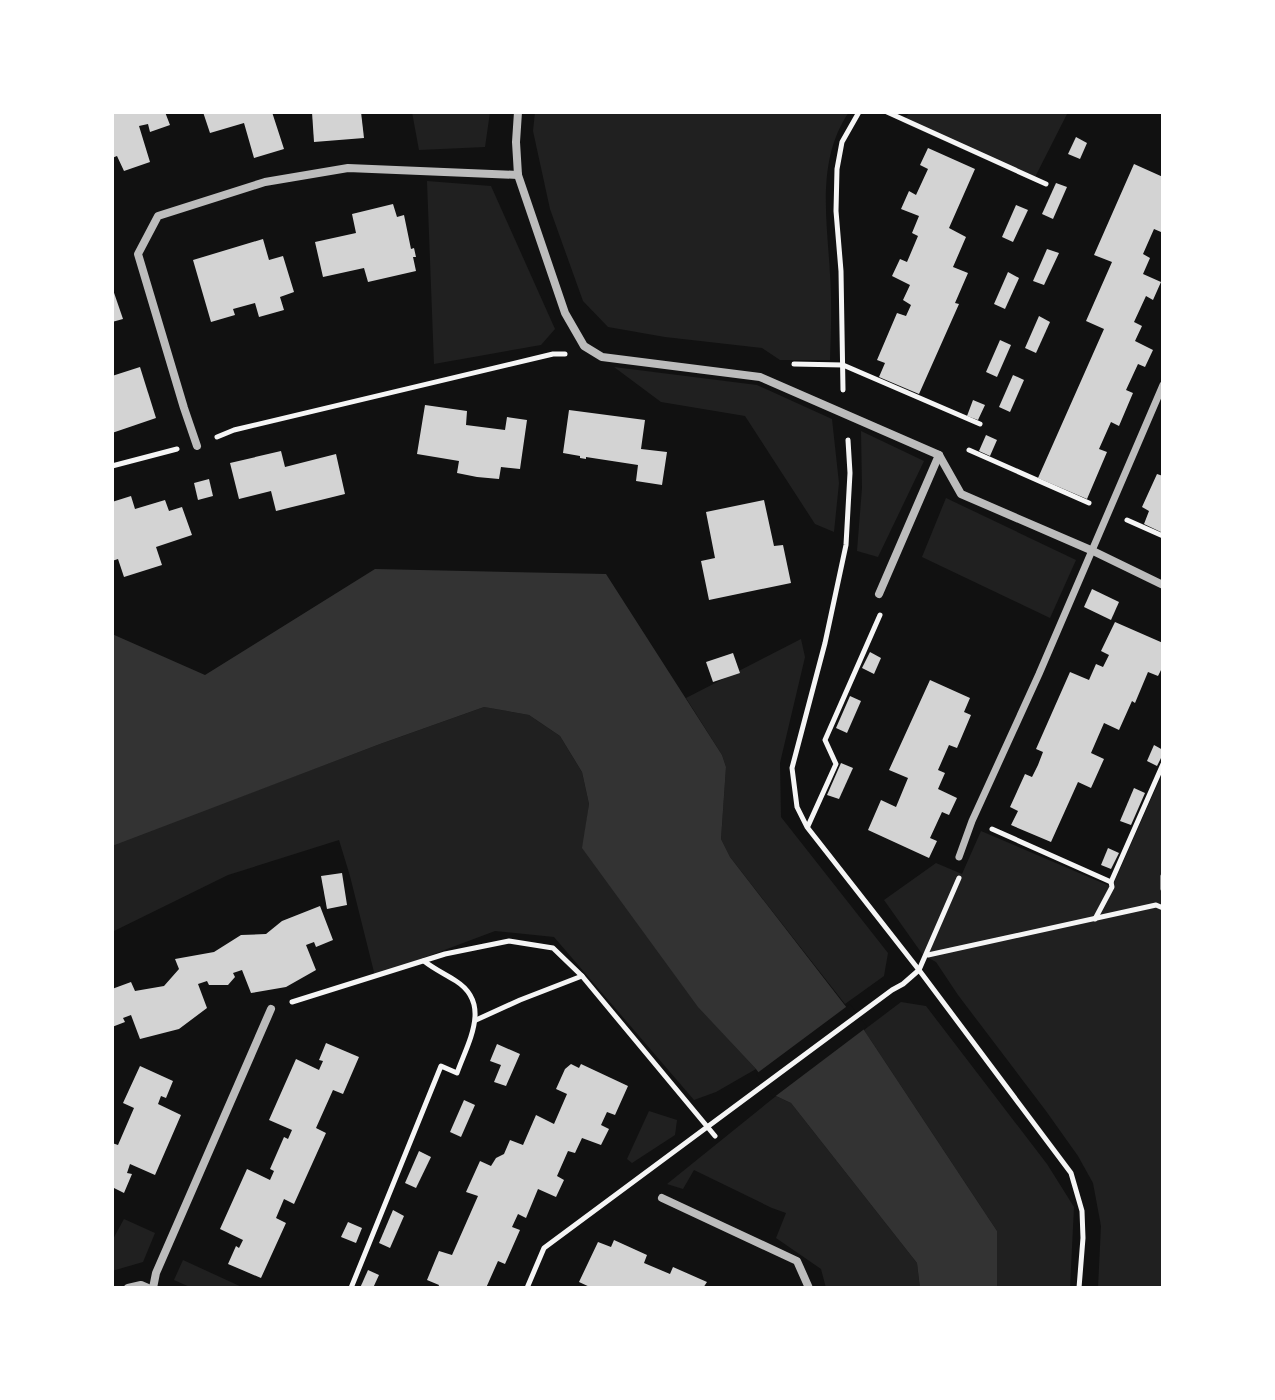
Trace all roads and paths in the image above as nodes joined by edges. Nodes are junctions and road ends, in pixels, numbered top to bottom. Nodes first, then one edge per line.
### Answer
1 (518, 112) edge
2 (859, 112) edge
3 (887, 112) edge
4 (518, 175) junction
5 (1046, 184) dead end
6 (594, 351) junction
7 (843, 365) junction
8 (760, 377) junction
9 (1163, 385) edge
10 (846, 415) junction
11 (980, 424) dead end
12 (197, 446) junction
13 (969, 450) dead end
14 (939, 455) junction
15 (112, 466) edge
16 (1109, 512) junction
17 (1163, 536) edge
18 (1093, 551) junction
19 (1163, 585) edge
20 (879, 594) dead end
21 (884, 604) dead end
22 (1163, 764) edge
23 (972, 821) junction
24 (807, 827) junction
25 (959, 857) joint
26 (1163, 876) edge
27 (1111, 882) junction
28 (1163, 889) edge
29 (1163, 908) edge
30 (1095, 919) junction
31 (927, 955) junction
32 (424, 961) junction
33 (919, 970) junction
34 (582, 976) junction
35 (271, 1009) joint
36 (476, 1020) junction
37 (708, 1125) junction
38 (715, 1136) dead end
39 (662, 1198) dead end
40 (128, 1288) edge
41 (151, 1288) edge
42 (351, 1288) edge
43 (527, 1288) edge
44 (809, 1288) edge
45 (1079, 1288) edge

1 - 4 street
2 - 7 path
3 - 5 path
4 - 6 street
4 - 12 street
6 - 8 street
6 - 12 path
7 - 8 path
7 - 10 path
7 - 11 path
8 - 10 street
9 - 16 street
10 - 14 street
10 - 24 path
12 - 15 path
13 - 16 path
14 - 18 street
14 - 20 street
16 - 17 path
16 - 18 street
18 - 19 street
18 - 23 street
21 - 24 path
22 - 27 path
23 - 25 street
23 - 27 path
24 - 33 path
25 - 31 path
26 - 28 path
27 - 30 path
29 - 30 path
30 - 31 path
31 - 33 path
32 - 34 path
32 - 35 path
32 - 36 path
33 - 37 path
33 - 45 path
34 - 36 path
34 - 37 path
35 - 41 street
36 - 42 path
37 - 38 path
37 - 43 path
39 - 44 street
40 - 41 street

